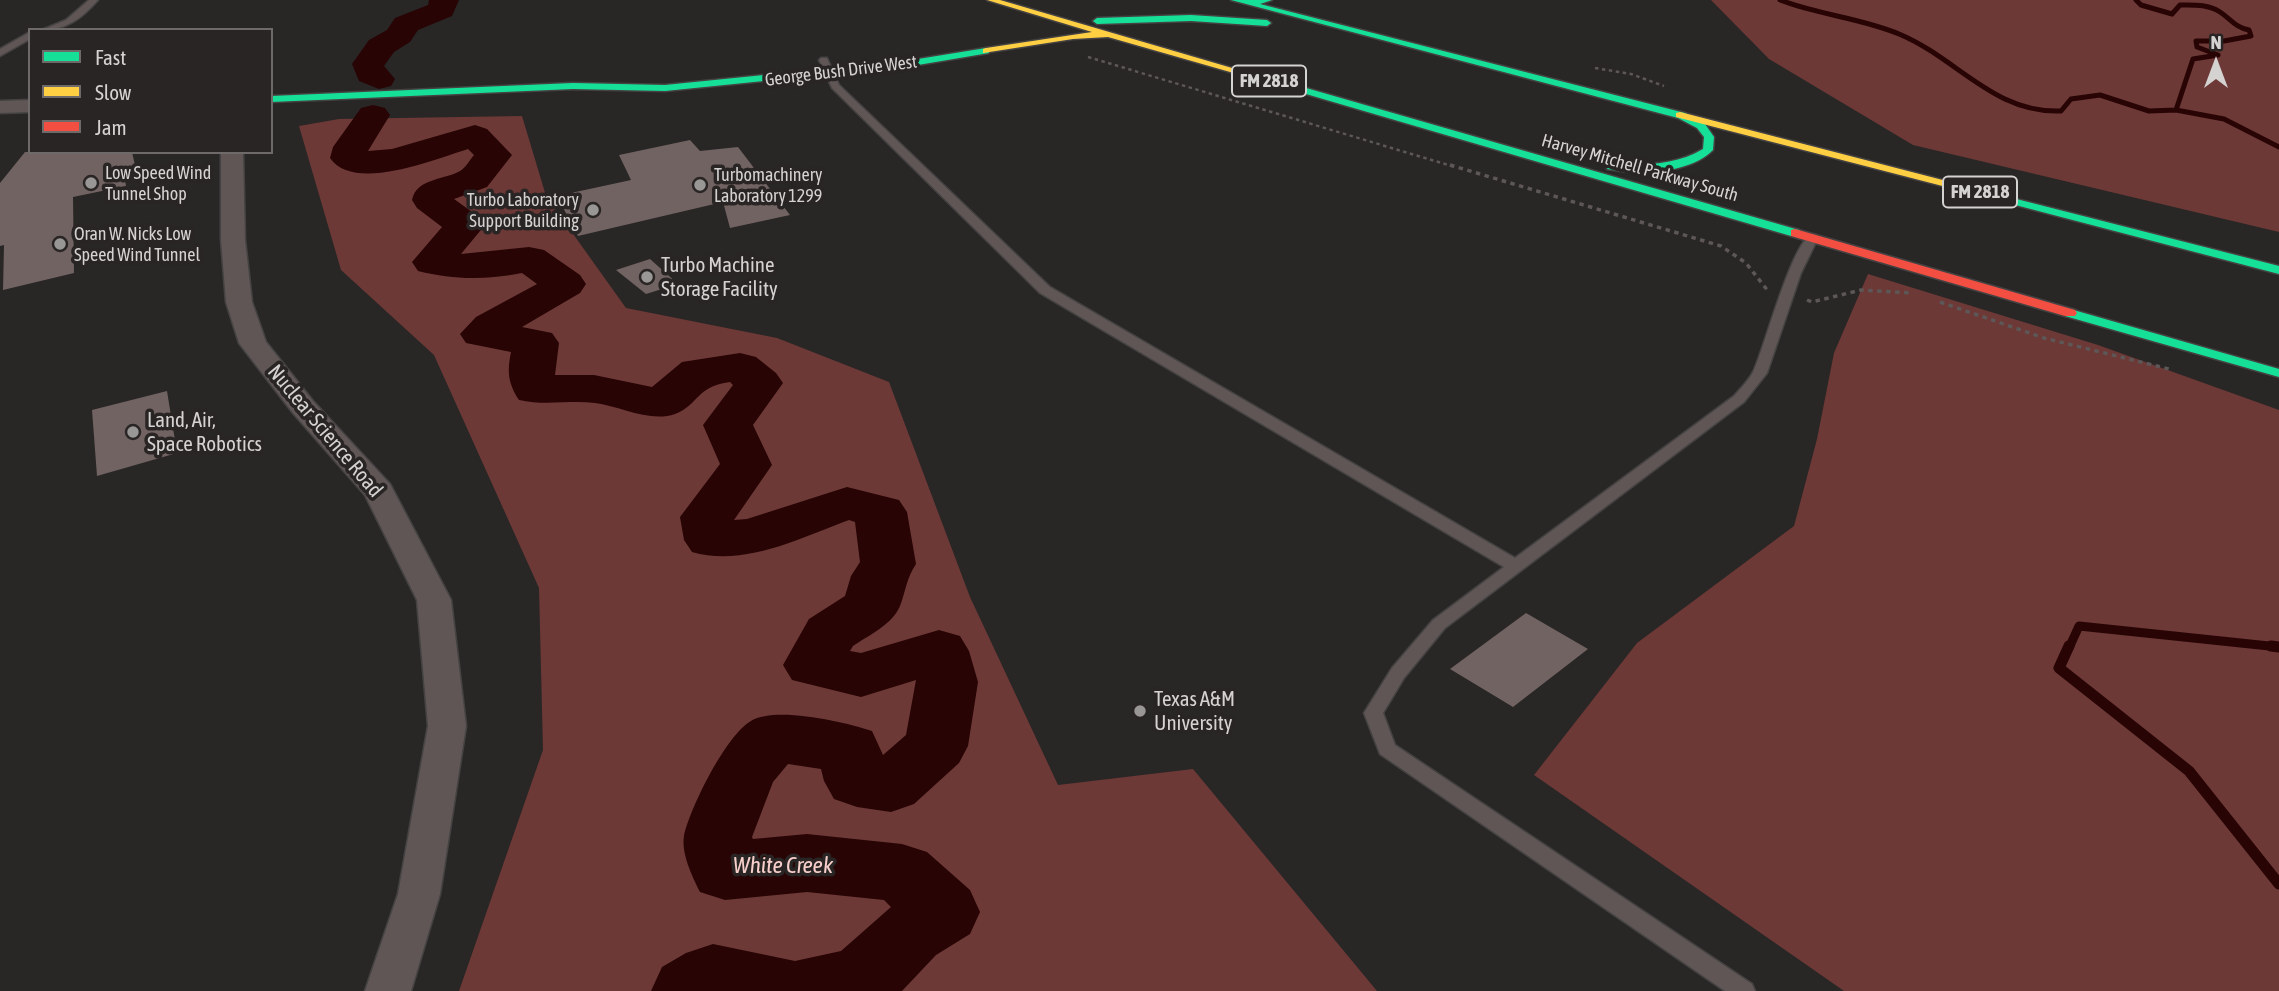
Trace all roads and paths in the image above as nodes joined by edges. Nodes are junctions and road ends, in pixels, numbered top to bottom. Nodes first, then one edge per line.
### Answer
1 (93, 0) edge
2 (989, 0) edge
3 (1268, 0) edge
4 (1241, 2) edge
5 (1093, 5) dead end
6 (1314, 5) dead end
7 (1072, 23) junction
8 (1328, 23) junction
9 (52, 28) edge
10 (1003, 29) junction
11 (1108, 34) junction
12 (26, 37) edge
13 (1381, 37) junction
14 (1046, 40) junction
15 (0, 41) edge
16 (0, 53) edge
17 (827, 66) junction
18 (273, 99) edge
19 (28, 106) edge
20 (0, 107) edge
21 (1681, 115) junction
22 (1517, 152) junction
23 (232, 154) edge
24 (1812, 238) junction
25 (2279, 270) edge
26 (1787, 295) junction
27 (1920, 295) dead end
28 (1933, 299) dead end
29 (2176, 371) dead end
30 (2279, 373) edge
31 (1516, 566) junction
32 (388, 991) edge
33 (1744, 991) edge

1 - 9 lane
2 - 7 main road, Harvey Mitchell Parkway South / FM 2818
2 - 10 main road
3 - 4 main road
4 - 5 main road
4 - 8 main road, FM 2818
6 - 8 main road
7 - 10 main road, George Bush Drive West
7 - 11 main road, Harvey Mitchell Parkway South / FM 2818
7 - 13 main road
8 - 13 main road, FM 2818
10 - 17 main road, George Bush Drive West
11 - 14 main road, George Bush Drive West
11 - 22 main road, Harvey Mitchell Parkway South / FM 2818
12 - 15 lane
12 - 16 lane
13 - 21 main road, FM 2818
14 - 17 main road, George Bush Drive West
14 - 26 path
17 - 18 main road, George Bush Drive West
17 - 31 lane
19 - 20 street
21 - 22 main road
21 - 25 main road, FM 2818
22 - 24 main road, Harvey Mitchell Parkway South / FM 2818
23 - 32 street, Nuclear Science Road
24 - 26 lane
24 - 30 main road, Harvey Mitchell Parkway South / FM 2818
26 - 27 path
26 - 31 lane
28 - 29 path
31 - 33 lane

